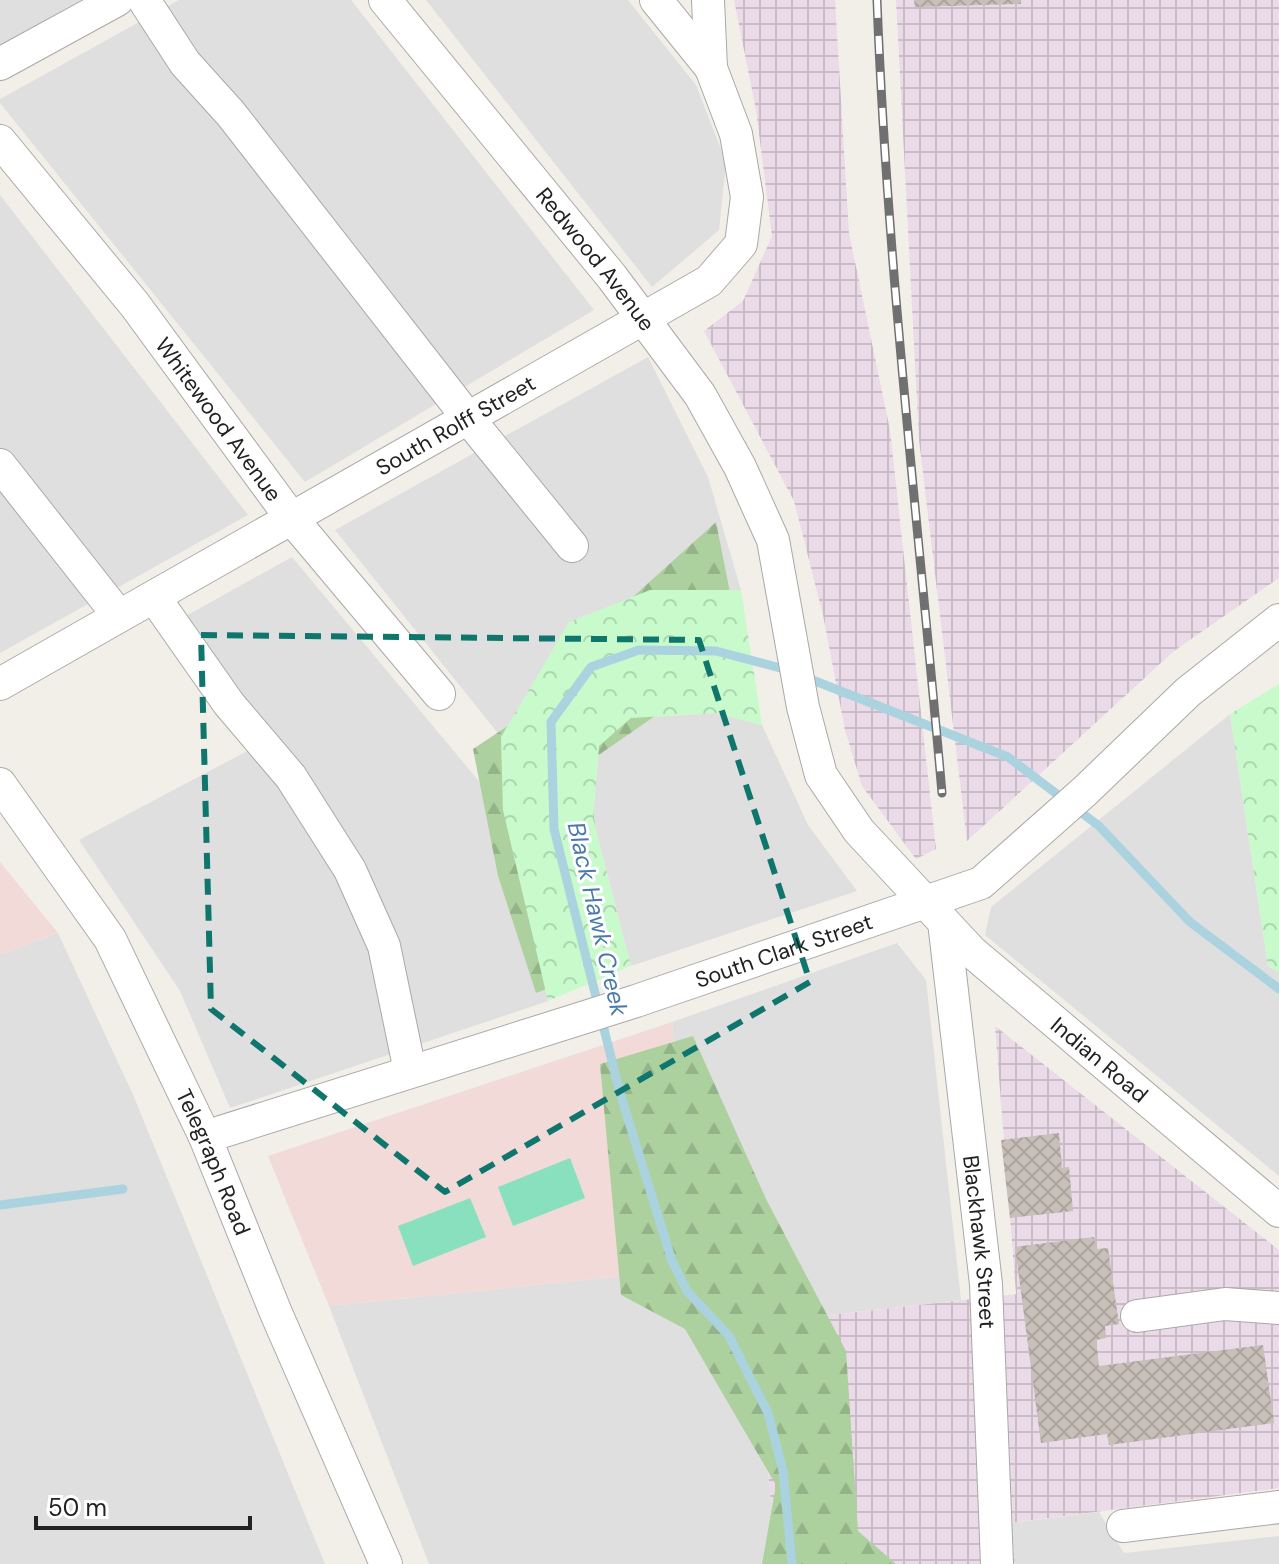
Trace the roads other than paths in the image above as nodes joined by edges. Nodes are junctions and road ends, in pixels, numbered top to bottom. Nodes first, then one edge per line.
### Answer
1 (117, 0) edge
2 (144, 0) edge
3 (385, 0) edge
4 (656, 0) edge
5 (708, 0) edge
6 (0, 64) edge
7 (711, 68) junction
8 (0, 141) edge
9 (644, 319) junction
10 (468, 418) junction
11 (0, 465) edge
12 (292, 519) junction
13 (572, 546) dead end
14 (154, 597) junction
15 (119, 616) junction
16 (1279, 620) edge
17 (0, 684) edge
18 (439, 694) dead end
19 (0, 784) edge
20 (935, 912) junction
21 (410, 1071) junction
22 (205, 1137) junction
23 (1279, 1211) edge
24 (1279, 1308) edge
25 (1137, 1316) dead end
26 (1279, 1507) edge
27 (1123, 1526) dead end
28 (386, 1564) edge
29 (997, 1564) edge

1 - 6 street
2 - 10 street
3 - 9 street, Redwood Avenue
4 - 7 street
5 - 7 street
7 - 9 street, South Rolff Street
8 - 12 street, Whitewood Avenue
9 - 10 street, South Rolff Street
9 - 20 street, Redwood Avenue
10 - 12 street, South Rolff Street
10 - 13 street
11 - 15 street
12 - 14 street, South Rolff Street
12 - 18 street, Whitewood Avenue
14 - 15 street, South Rolff Street
14 - 21 street
15 - 17 street, South Rolff Street
16 - 20 street, South Clark Street
19 - 22 street, Telegraph Road
20 - 21 street, South Clark Street
20 - 23 street, Indian Road
20 - 29 street, Blackhawk Street
21 - 22 street, South Clark Street
22 - 28 street, Telegraph Road
24 - 25 street
26 - 27 street

